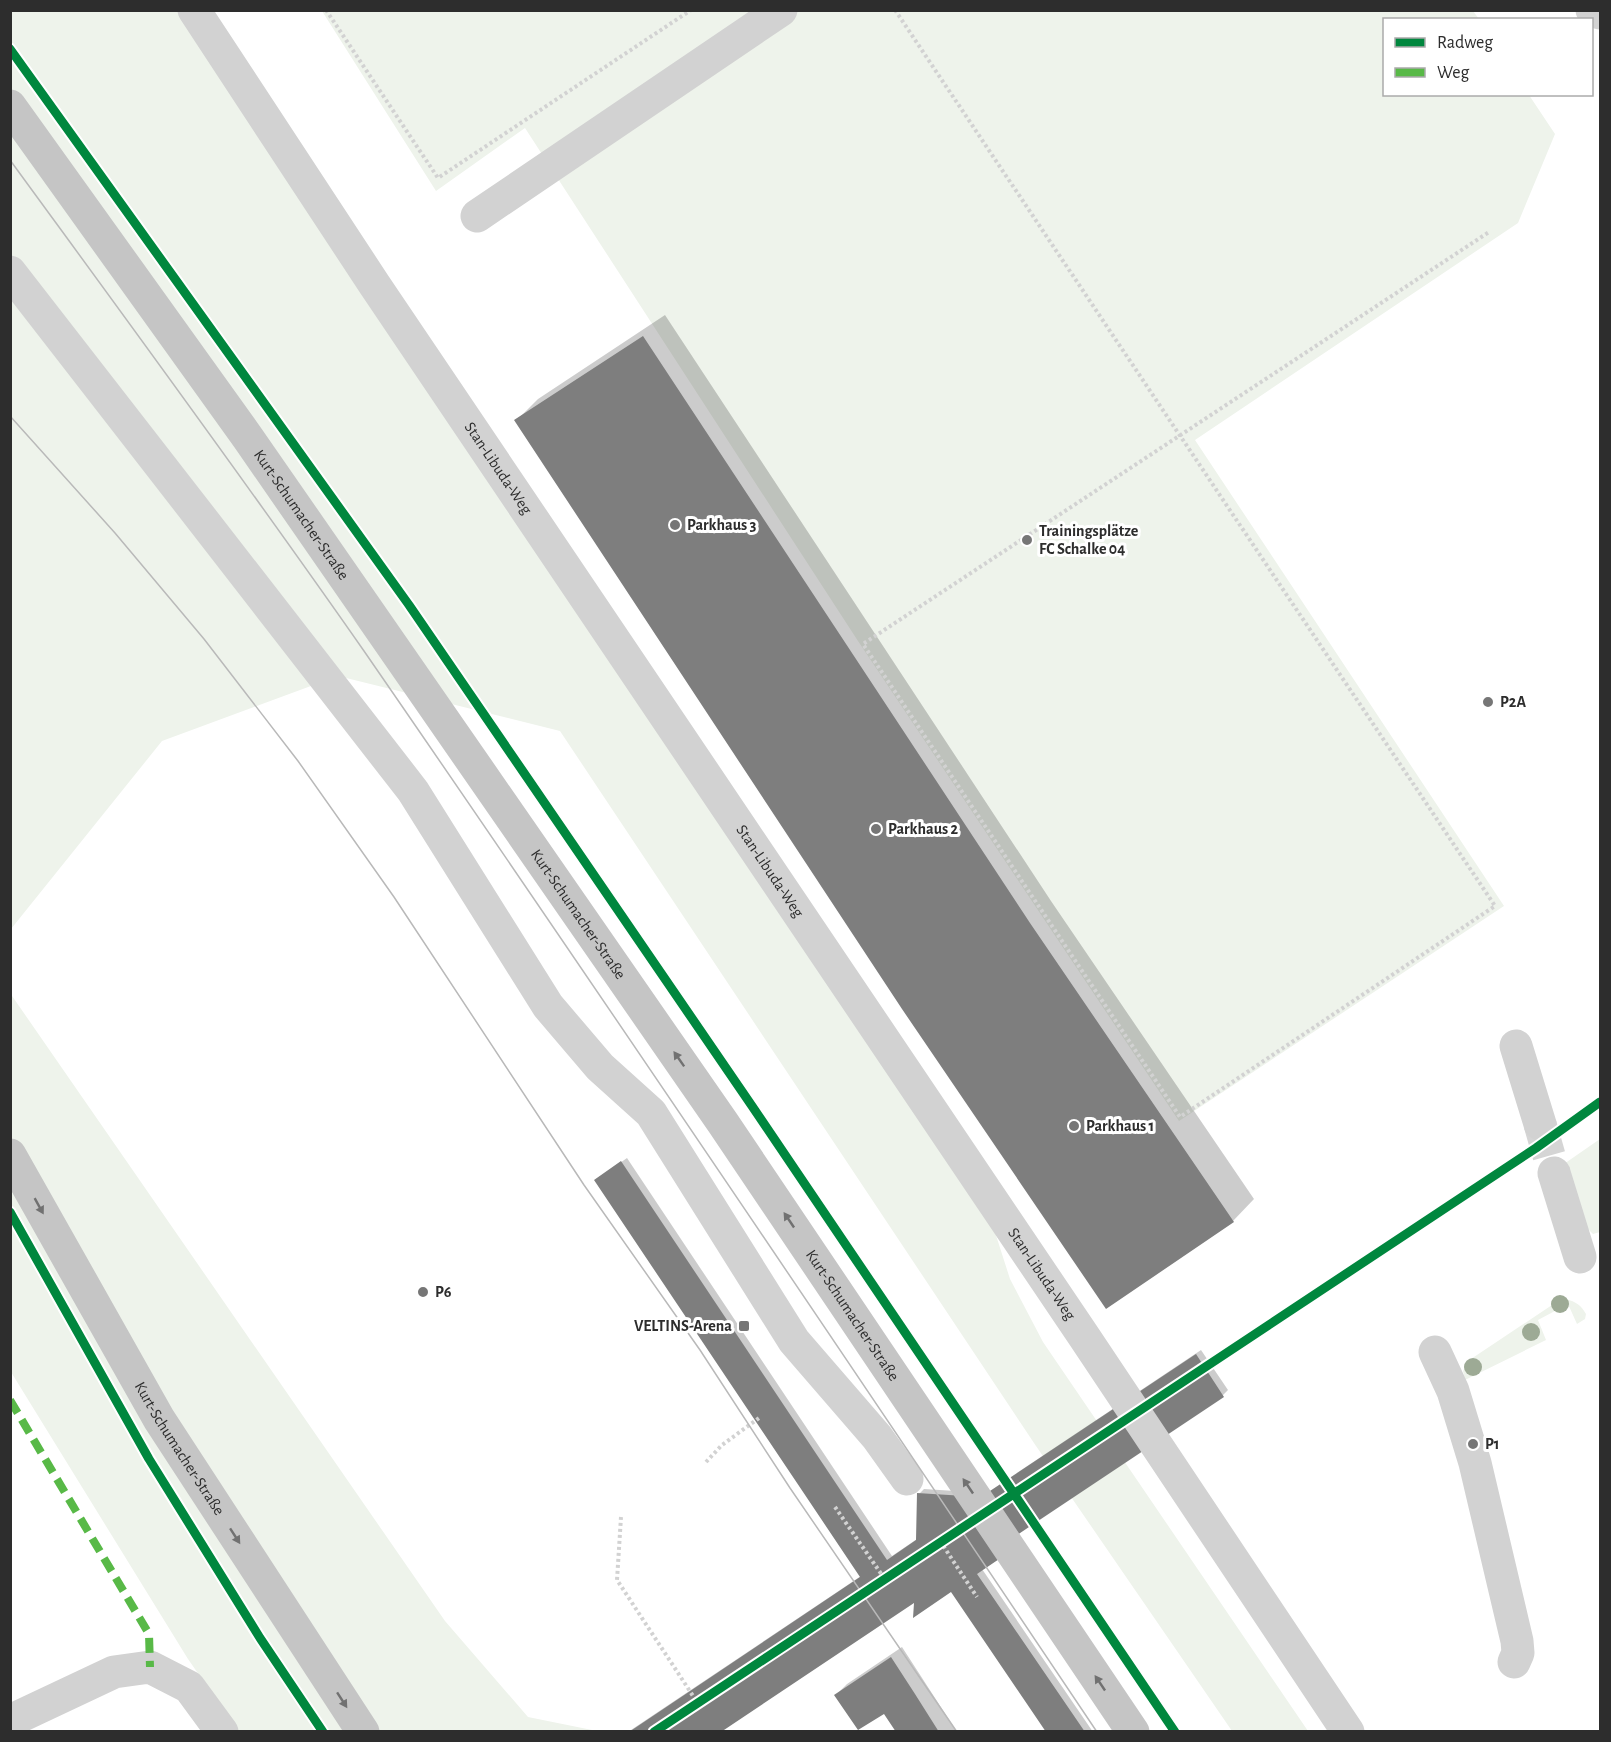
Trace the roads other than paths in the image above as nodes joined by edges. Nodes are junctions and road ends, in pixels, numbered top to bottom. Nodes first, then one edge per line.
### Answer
1 (194, 10) edge
2 (781, 10) edge
3 (1592, 10) edge
4 (1600, 13) edge
5 (10, 106) edge
6 (477, 216) dead end
7 (10, 272) edge
8 (1516, 1046) dead end
9 (1540, 1124) tunnel mouth
10 (10, 1155) edge
11 (1554, 1173) tunnel mouth
12 (1580, 1257) dead end
13 (1435, 1352) dead end
14 (907, 1479) dead end
15 (1514, 1662) dead end
16 (10, 1720) edge
17 (222, 1731) edge
18 (363, 1731) edge
19 (1133, 1731) edge
20 (1348, 1731) edge

1 - 20 street, Stan-Libuda-Weg
2 - 6 street
3 - 4 street
19 -> 5 main road, Kurt-Schumacher-Straße
7 - 14 street
8 - 9 street
10 -> 18 main road, Kurt-Schumacher-Straße
11 - 12 street
13 - 15 street
16 - 17 street

